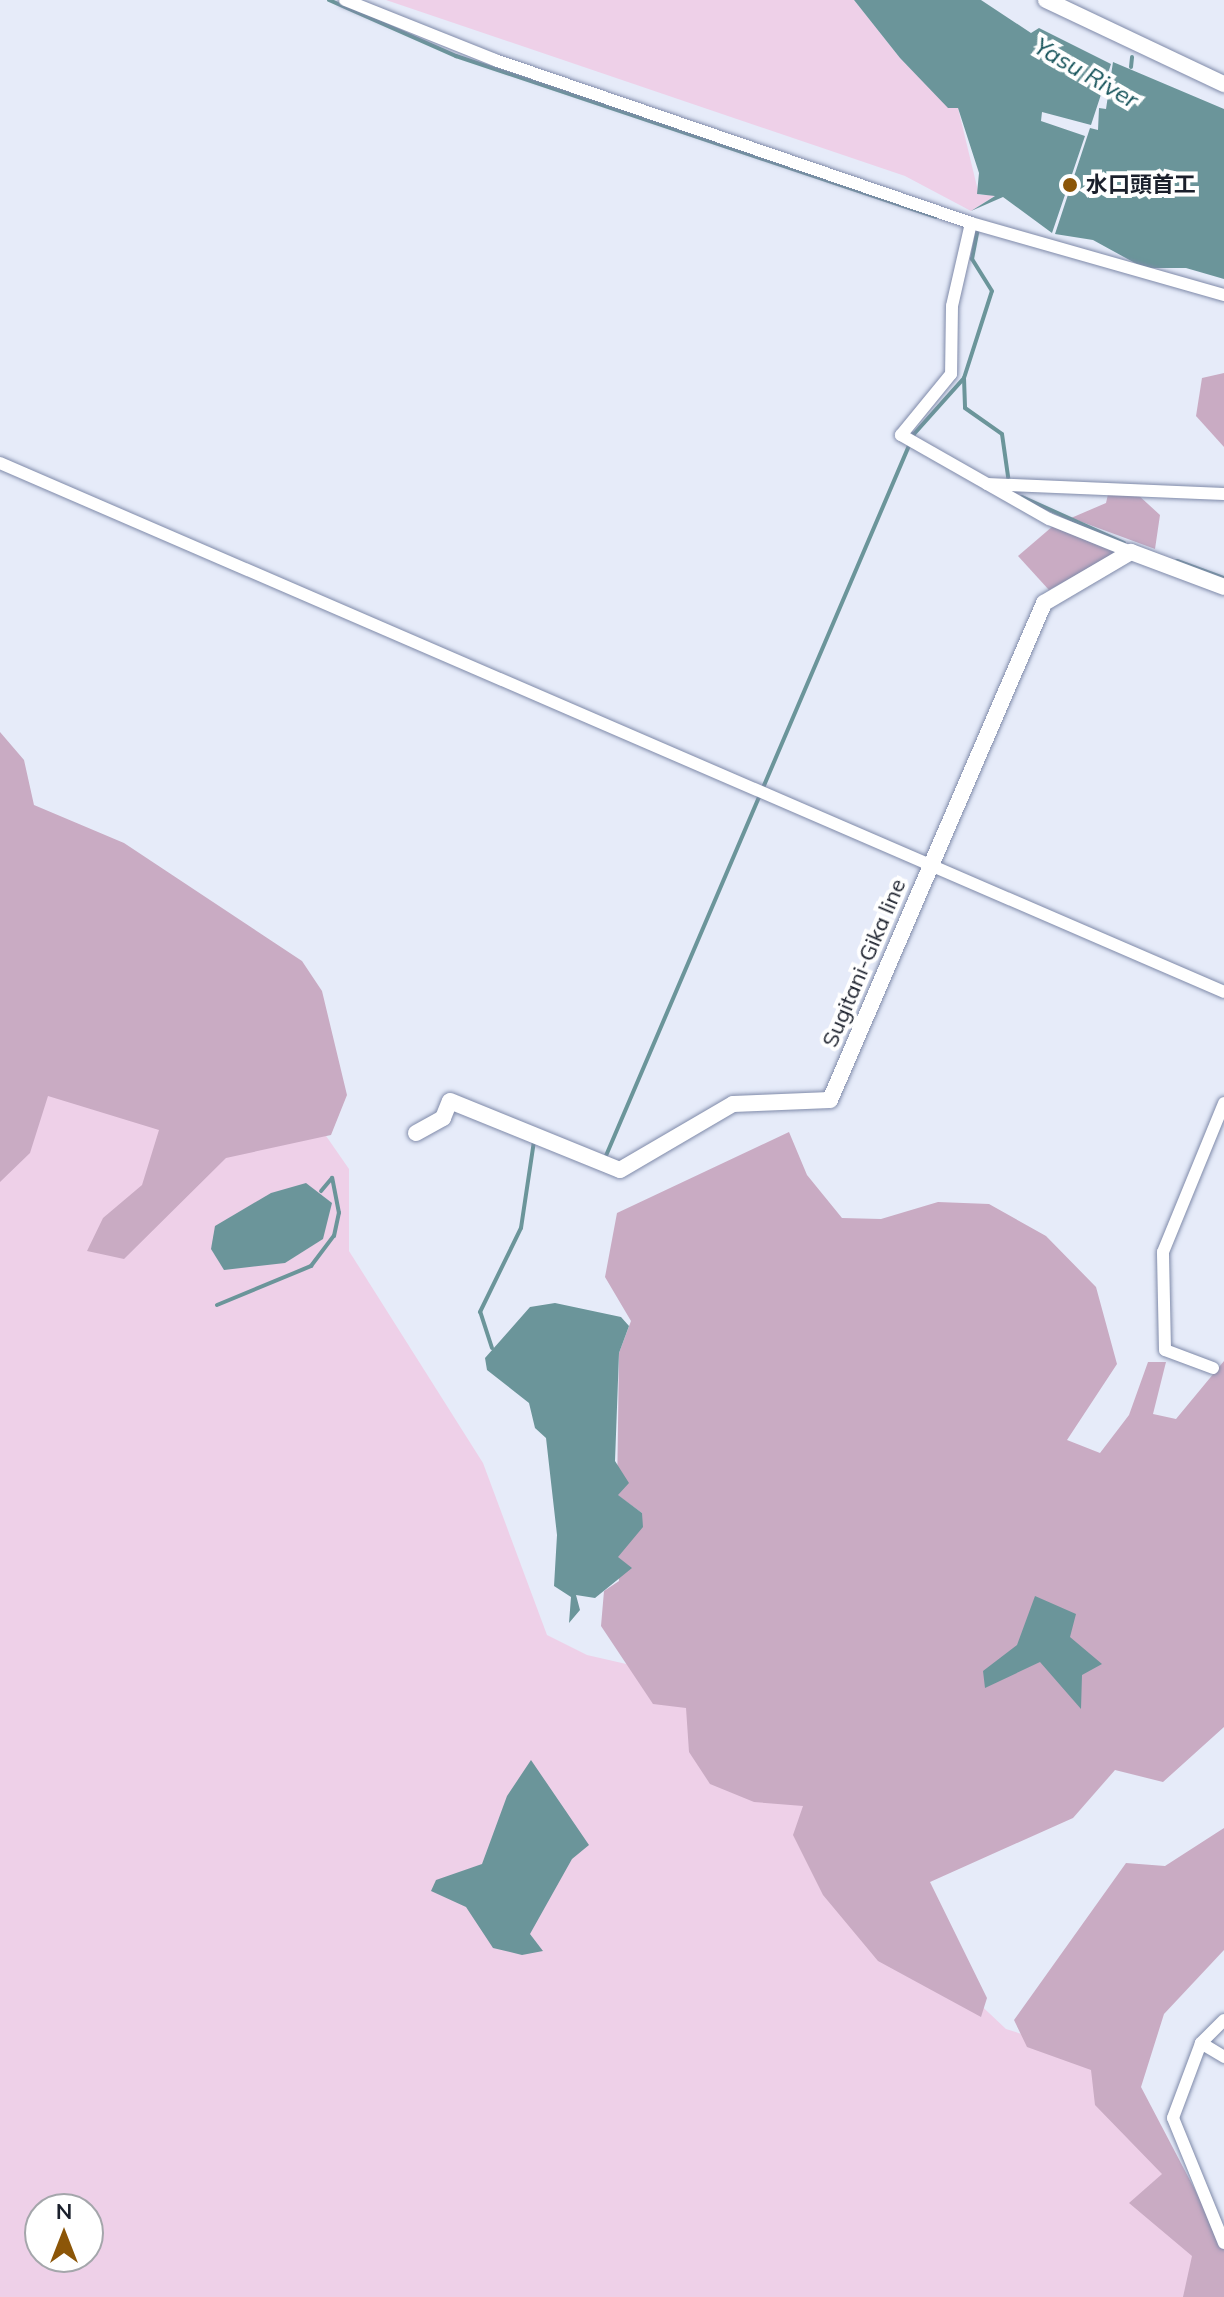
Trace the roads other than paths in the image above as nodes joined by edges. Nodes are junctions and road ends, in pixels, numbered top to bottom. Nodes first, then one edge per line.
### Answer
1 (345, 0) edge
2 (1046, 0) edge
3 (1224, 84) edge
4 (971, 223) junction
5 (1224, 295) edge
6 (0, 463) edge
7 (984, 484) junction
8 (1224, 494) edge
9 (1131, 552) junction
10 (1224, 587) edge
11 (931, 864) junction
12 (1224, 992) edge
13 (1224, 1103) edge
14 (416, 1133) dead end
15 (1213, 1368) dead end
16 (1224, 2020) edge
17 (1201, 2043) junction
18 (1224, 2057) edge
19 (1220, 2224) edge
20 (1224, 2243) edge

1 - 4 street
2 - 3 main road
4 - 5 street
4 - 7 street
6 - 11 street
7 - 8 street
7 - 9 street
9 - 10 main road
9 - 11 main road, Sugitani-Gika line
11 - 12 street
11 - 14 main road, Sugitani-Gika line
13 - 15 street
16 - 17 street
17 - 18 street
17 - 19 street
19 - 20 street

